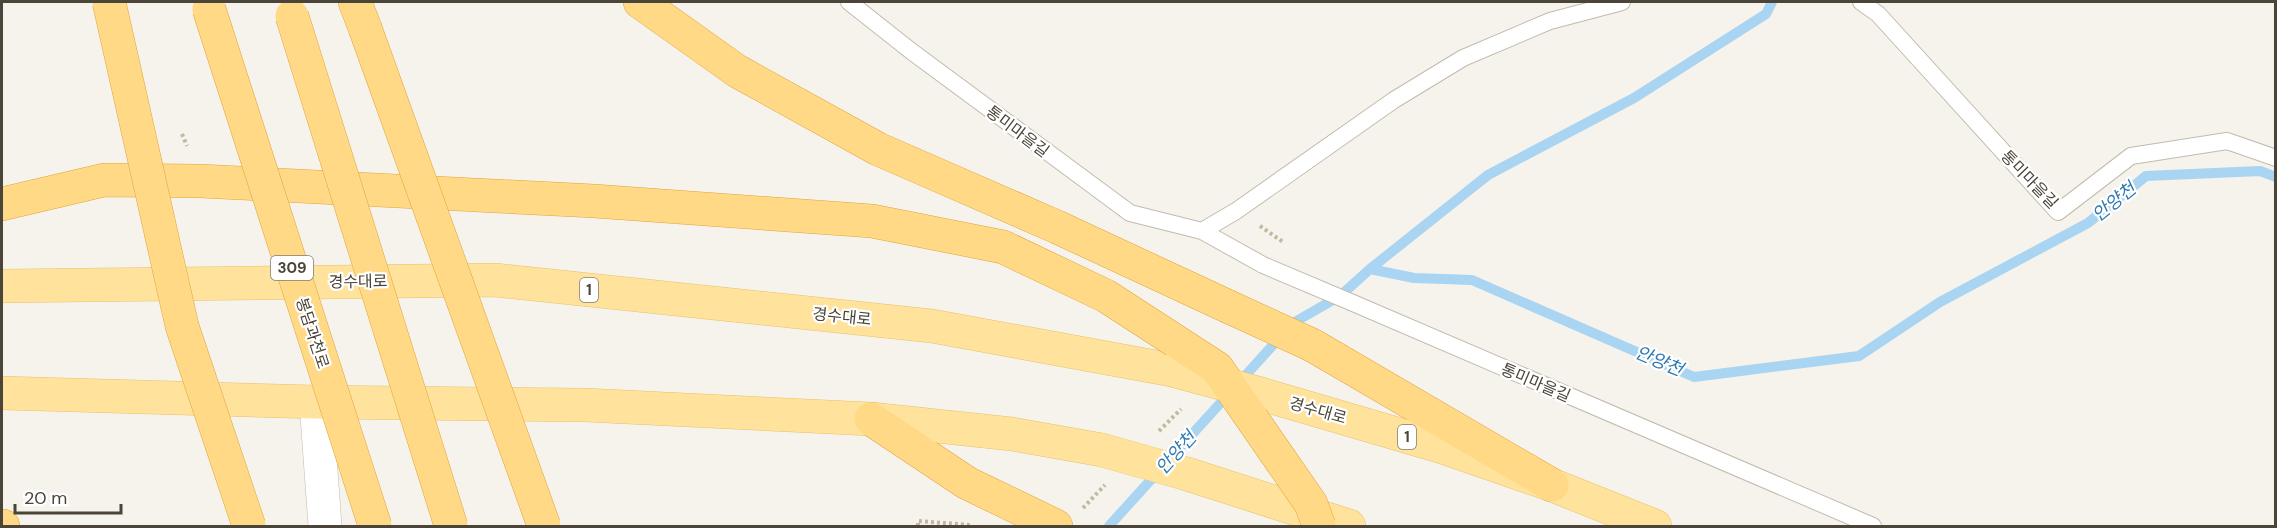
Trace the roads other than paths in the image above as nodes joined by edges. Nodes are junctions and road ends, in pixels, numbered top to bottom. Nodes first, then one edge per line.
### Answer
1 (108, 2) edge
2 (640, 2) edge
3 (849, 2) edge
4 (1622, 2) edge
5 (1861, 2) edge
6 (208, 5) edge
7 (290, 9) edge
8 (360, 15) edge
9 (2276, 158) edge
10 (2, 204) edge
11 (1202, 231) junction
12 (2, 286) edge
13 (2, 393) edge
14 (316, 402) junction
15 (871, 419) junction
16 (1552, 485) junction
17 (1047, 522) edge
18 (249, 526) edge
19 (325, 526) edge
20 (375, 526) edge
21 (450, 526) edge
22 (544, 526) edge
23 (1319, 526) edge
24 (1349, 526) edge
25 (1655, 526) edge
26 (1873, 526) edge

1 - 18 highway, bridge
2 - 16 highway, bridge
3 - 11 lane, 통미마을길
4 - 11 lane
5 - 9 lane, 통미마을길
6 - 20 highway, 봉담과천로 / 309, bridge
7 - 21 highway, bridge
8 - 22 highway, bridge
10 - 23 highway, bridge
11 - 26 lane, 통미마을길, bridge
12 - 16 main road, 경수대로 / 1, bridge
13 - 14 main road
14 - 15 main road
14 - 19 street
15 - 17 highway
15 - 24 main road, bridge
16 - 25 main road, 경수대로 / 1

